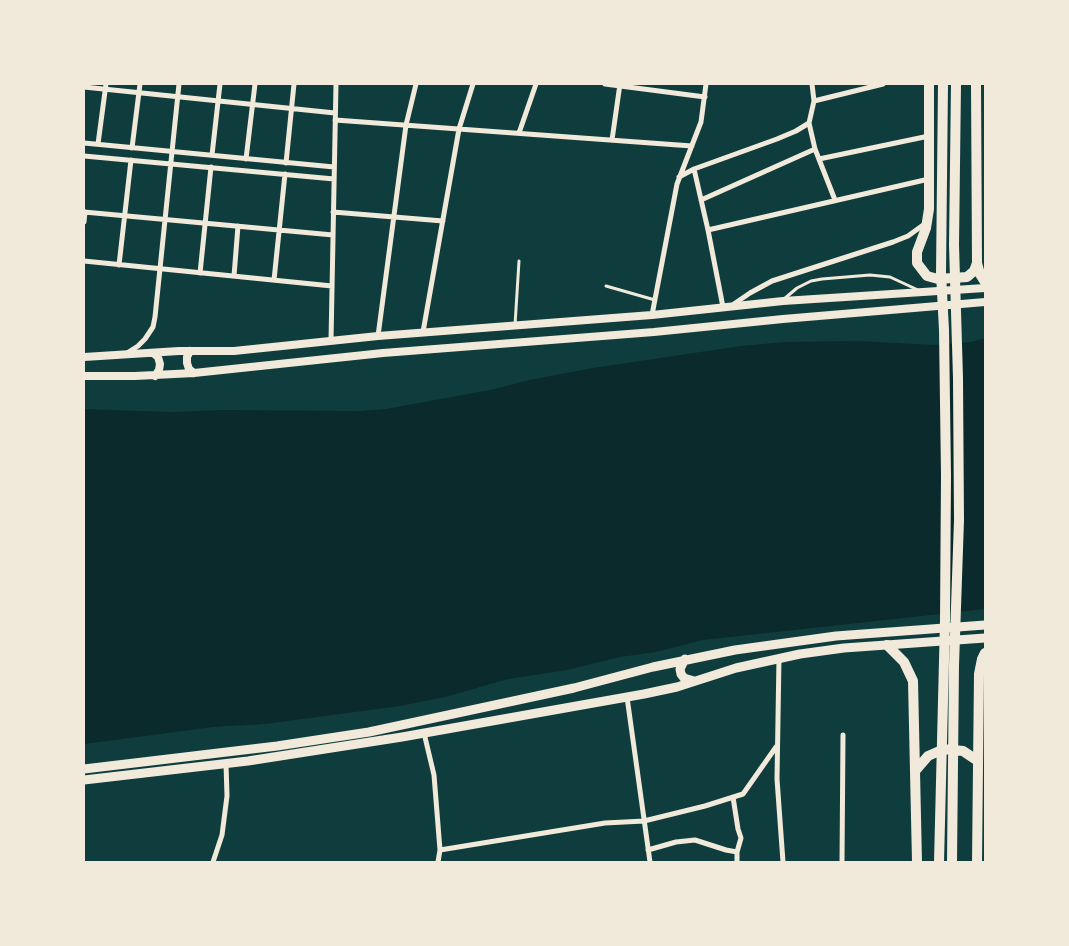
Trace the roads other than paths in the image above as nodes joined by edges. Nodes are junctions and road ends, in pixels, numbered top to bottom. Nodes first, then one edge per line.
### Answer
1 (140, 84) edge
2 (179, 84) edge
3 (220, 84) edge
4 (255, 84) edge
5 (294, 84) edge
6 (336, 84) edge
7 (416, 84) edge
8 (473, 84) edge
9 (536, 84) edge
10 (605, 84) edge
11 (706, 84) edge
12 (812, 84) edge
13 (883, 84) edge
14 (930, 84) edge
15 (943, 84) edge
16 (956, 84) edge
17 (976, 84) edge
18 (620, 85) edge
19 (105, 86) edge
20 (84, 87) edge
21 (139, 92) junction
22 (178, 96) junction
23 (705, 97) junction
24 (218, 101) junction
25 (814, 101) junction
26 (253, 104) junction
27 (292, 108) junction
28 (335, 113) junction
29 (335, 120) junction
30 (809, 123) junction
31 (406, 125) junction
32 (981, 128) edge
33 (459, 129) junction
34 (519, 134) junction
35 (929, 136) junction
36 (612, 140) junction
37 (84, 143) edge
38 (98, 144) junction
39 (692, 146) junction
40 (132, 148) junction
41 (815, 149) junction
42 (172, 152) junction
43 (212, 155) junction
44 (84, 156) edge
45 (246, 159) junction
46 (819, 159) junction
47 (131, 160) junction
48 (286, 162) junction
49 (171, 164) junction
50 (211, 167) junction
51 (334, 167) junction
52 (694, 169) junction
53 (285, 174) junction
54 (679, 177) junction
55 (334, 179) junction
56 (929, 179) junction
57 (701, 200) junction
58 (835, 200) junction
59 (84, 212) edge
60 (333, 212) junction
61 (124, 216) junction
62 (394, 217) junction
63 (165, 220) junction
64 (443, 221) junction
65 (84, 222) edge
66 (205, 223) junction
67 (927, 223) junction
68 (238, 226) junction
69 (279, 230) junction
70 (708, 230) junction
71 (333, 235) junction
72 (84, 261) edge
73 (519, 261) dead end
74 (977, 263) junction
75 (119, 265) junction
76 (160, 269) junction
77 (200, 273) junction
78 (234, 276) junction
79 (274, 280) junction
80 (985, 282) edge
81 (332, 286) junction
82 (606, 286) dead end
83 (985, 288) edge
84 (923, 292) junction
85 (654, 300) junction
86 (783, 301) junction
87 (985, 302) edge
88 (726, 307) junction
89 (652, 315) junction
90 (515, 325) junction
91 (423, 332) junction
92 (378, 336) junction
93 (331, 341) junction
94 (190, 351) junction
95 (153, 352) junction
96 (121, 355) junction
97 (84, 357) edge
98 (194, 373) junction
99 (84, 376) edge
100 (155, 376) junction
101 (985, 625) edge
102 (985, 638) edge
103 (887, 645) junction
104 (985, 653) edge
105 (779, 658) junction
106 (684, 659) junction
107 (694, 681) junction
108 (627, 697) junction
109 (424, 733) junction
110 (844, 734) dead end
111 (776, 747) junction
112 (980, 757) edge
113 (226, 764) junction
114 (84, 769) edge
115 (916, 770) junction
116 (84, 780) edge
117 (733, 797) junction
118 (644, 821) junction
119 (440, 850) junction
120 (648, 850) junction
121 (737, 852) junction
122 (213, 862) edge
123 (438, 862) edge
124 (650, 862) edge
125 (736, 862) edge
126 (783, 862) edge
127 (842, 862) edge
128 (917, 862) edge
129 (939, 862) edge
130 (952, 862) edge
131 (977, 862) edge

1 - 21 street
2 - 22 street
3 - 24 street
4 - 26 street
5 - 27 street
6 - 28 street
7 - 31 street
8 - 33 street
9 - 34 street
10 - 18 street
11 - 23 street
12 - 25 street
13 - 25 street
14 - 35 highway
15 - 129 highway
16 - 130 highway
17 - 32 highway
18 - 23 street
18 - 36 street
19 - 20 street
19 - 21 street
19 - 38 street
21 - 22 street
21 - 40 street
22 - 24 street
22 - 42 street
23 - 39 street
24 - 26 street
24 - 43 street
25 - 30 street
26 - 27 street
26 - 45 street
27 - 28 street
27 - 48 street
28 - 29 street
29 - 31 street
29 - 51 street
30 - 41 street
30 - 52 street
31 - 33 street
31 - 62 street
32 - 74 highway
33 - 34 street
33 - 64 street
34 - 36 street
35 - 46 street
35 - 56 highway
36 - 39 street
37 - 38 street
38 - 40 street
39 - 54 street
40 - 42 street
41 - 46 street
41 - 57 street
42 - 43 street
42 - 49 street
43 - 45 street
44 - 47 street
45 - 48 street
46 - 58 street
47 - 49 street
47 - 61 street
48 - 51 street
49 - 50 street
49 - 63 street
50 - 53 street
50 - 66 street
51 - 55 street
52 - 54 street
52 - 57 street
53 - 55 street
53 - 69 street
54 - 85 street
55 - 60 street
56 - 58 street
56 - 67 highway
57 - 70 street
58 - 70 street
59 - 61 street
59 - 65 street
60 - 62 street
60 - 71 street
61 - 63 street
61 - 75 street
62 - 64 street
62 - 92 street
63 - 66 street
63 - 76 street
64 - 91 street
66 - 68 street
66 - 77 street
67 - 74 highway
67 - 88 street
68 - 69 street
68 - 78 street
69 - 71 street
69 - 79 street
70 - 88 street
71 - 81 street
72 - 75 street
73 - 90 lane
74 - 80 highway
75 - 76 street
76 - 77 street
76 - 96 street
77 - 78 street
78 - 79 street
79 - 81 street
81 - 93 street
82 - 85 lane
83 - 84 street
84 - 86 street
84 - 86 lane
85 - 89 street
86 - 88 street
87 - 98 street
88 - 89 street
89 - 90 street
90 - 91 street
91 - 92 street
92 - 93 street
93 - 94 street
94 - 95 street
94 - 98 street
95 - 96 street
95 - 100 street
96 - 97 street
98 - 100 street
99 - 100 street
101 - 106 main road
102 - 103 main road
103 - 105 main road
103 - 115 highway
104 - 112 highway
105 - 107 main road
105 - 111 street
106 - 107 main road
106 - 114 main road
107 - 108 main road
108 - 109 main road
108 - 118 street
109 - 113 main road
109 - 119 street
110 - 127 street
111 - 117 street
111 - 126 street
112 - 115 highway
112 - 131 highway
113 - 116 main road
113 - 122 street
115 - 128 highway
117 - 118 street
117 - 121 street
118 - 119 street
118 - 120 street
119 - 123 street
120 - 121 street
120 - 124 street
121 - 125 street

